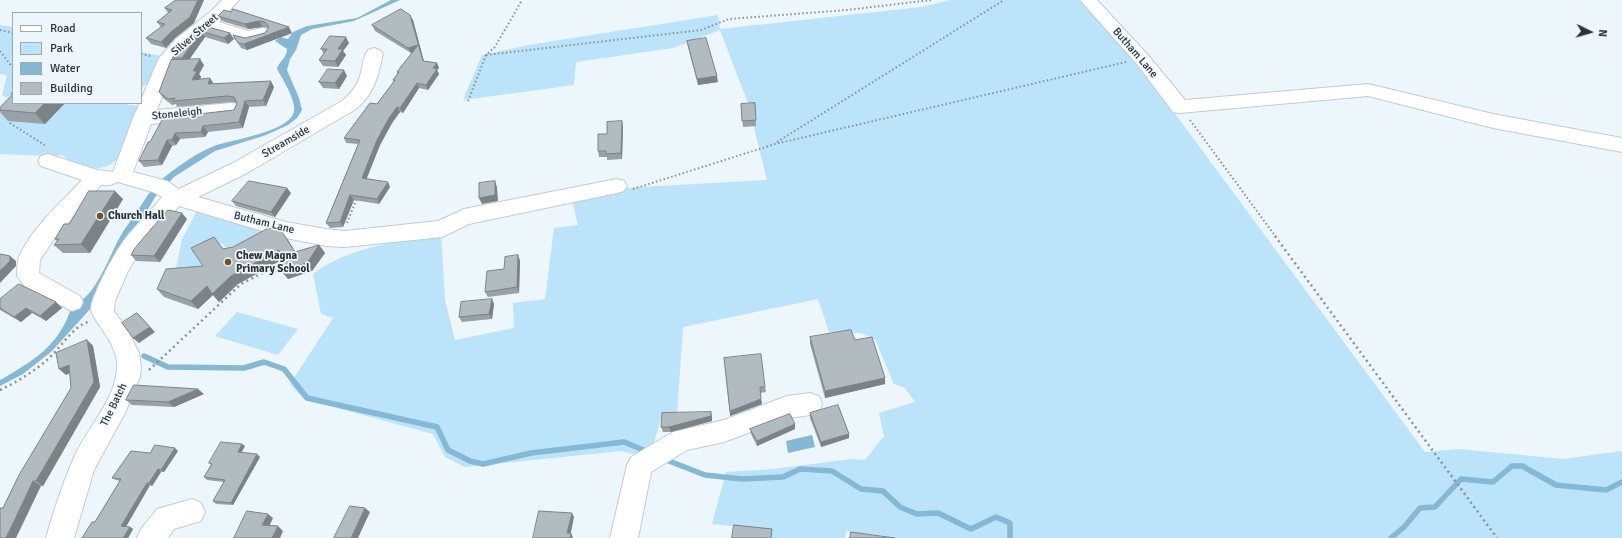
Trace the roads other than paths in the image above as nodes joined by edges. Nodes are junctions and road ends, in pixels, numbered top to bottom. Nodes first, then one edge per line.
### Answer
1 (231, 0) edge
2 (1088, 0) edge
3 (208, 24) junction
4 (262, 33) edge
5 (377, 64) dead end
6 (231, 109) edge
7 (143, 118) junction
8 (1622, 145) edge
9 (48, 161) road end
10 (96, 177) junction
11 (125, 177) junction
12 (622, 188) road end
13 (169, 192) junction
14 (72, 302) dead end
15 (810, 404) dead end
16 (192, 512) dead end
17 (60, 538) edge
18 (151, 538) edge
19 (624, 538) edge

1 - 3 street, Silver Street
2 - 8 street, Butham Lane
3 - 4 street
3 - 7 street, Silver Street
5 - 13 street, Streamside
6 - 7 street, Stoneleigh
7 - 11 street, Silver Street
9 - 10 street
10 - 11 street
10 - 14 street
11 - 13 street
12 - 13 street, Butham Lane
13 - 17 street, The Batch
15 - 19 street
16 - 18 street

